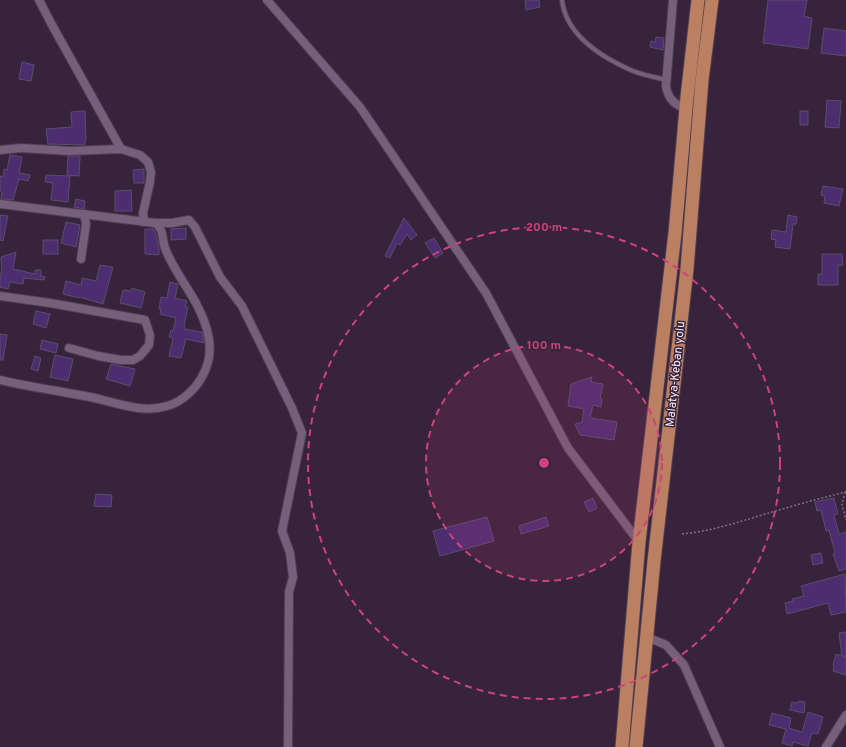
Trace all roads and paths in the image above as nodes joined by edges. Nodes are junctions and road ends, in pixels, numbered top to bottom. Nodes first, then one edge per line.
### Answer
1 (40, 0) edge
2 (267, 0) edge
3 (562, 0) edge
4 (673, 0) edge
5 (698, 0) edge
6 (712, 0) edge
7 (667, 80) junction
8 (686, 109) junction
9 (121, 149) junction
10 (0, 150) edge
11 (0, 204) edge
12 (84, 214) junction
13 (144, 222) junction
14 (155, 223) junction
15 (81, 259) dead end
16 (0, 296) edge
17 (69, 348) dead end
18 (0, 380) edge
19 (846, 492) edge
20 (846, 520) edge
21 (682, 534) dead end
22 (639, 542) junction
23 (647, 637) junction
24 (846, 715) edge
25 (288, 747) edge
26 (622, 747) edge
27 (636, 747) edge
28 (720, 747) edge
29 (826, 747) edge

1 - 9 street
2 - 22 street
3 - 7 lane
4 - 7 street
5 - 8 highway, Malatya-Keban yolu
6 - 23 highway, Malatya-Keban yolu
7 - 8 street
8 - 22 highway, Malatya-Keban yolu
9 - 10 street
9 - 13 street
11 - 12 street
12 - 13 street
12 - 15 street
13 - 14 street
14 - 18 street
14 - 25 street
16 - 17 street
19 - 20 path
19 - 21 path
22 - 26 highway, Malatya-Keban yolu
23 - 27 highway, Malatya-Keban yolu
23 - 28 street
24 - 29 street

